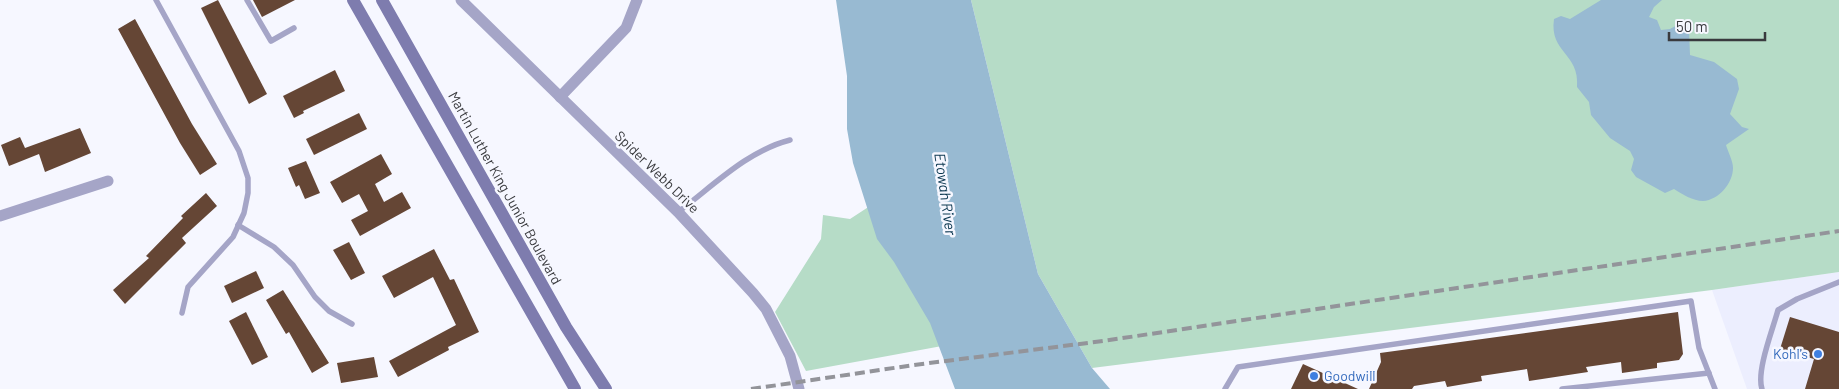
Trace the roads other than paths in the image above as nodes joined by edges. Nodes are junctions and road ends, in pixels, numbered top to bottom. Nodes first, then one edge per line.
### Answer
1 (156, 0) edge
2 (246, 0) edge
3 (353, 0) edge
4 (382, 0) edge
5 (460, 0) edge
6 (637, 0) edge
7 (294, 28) dead end
8 (560, 97) junction
9 (790, 140) dead end
10 (108, 181) dead end
11 (678, 212) junction
12 (0, 216) edge
13 (238, 225) junction
14 (1839, 282) edge
15 (182, 313) dead end
16 (352, 324) dead end
17 (1709, 373) junction
18 (575, 389) edge
19 (606, 389) edge
20 (799, 389) edge
21 (1225, 389) edge
22 (1562, 389) edge
23 (1715, 389) edge
24 (1762, 389) edge

1 - 13 lane
2 - 7 lane
3 - 18 main road
4 - 19 main road, Martin Luther King Junior Boulevard
5 - 8 street, Spider Webb Drive
6 - 8 street
8 - 11 street, Spider Webb Drive
9 - 11 lane
10 - 12 street
11 - 20 street, Spider Webb Drive
13 - 15 lane
13 - 16 lane
14 - 24 lane
17 - 21 lane
17 - 22 lane
17 - 23 lane

